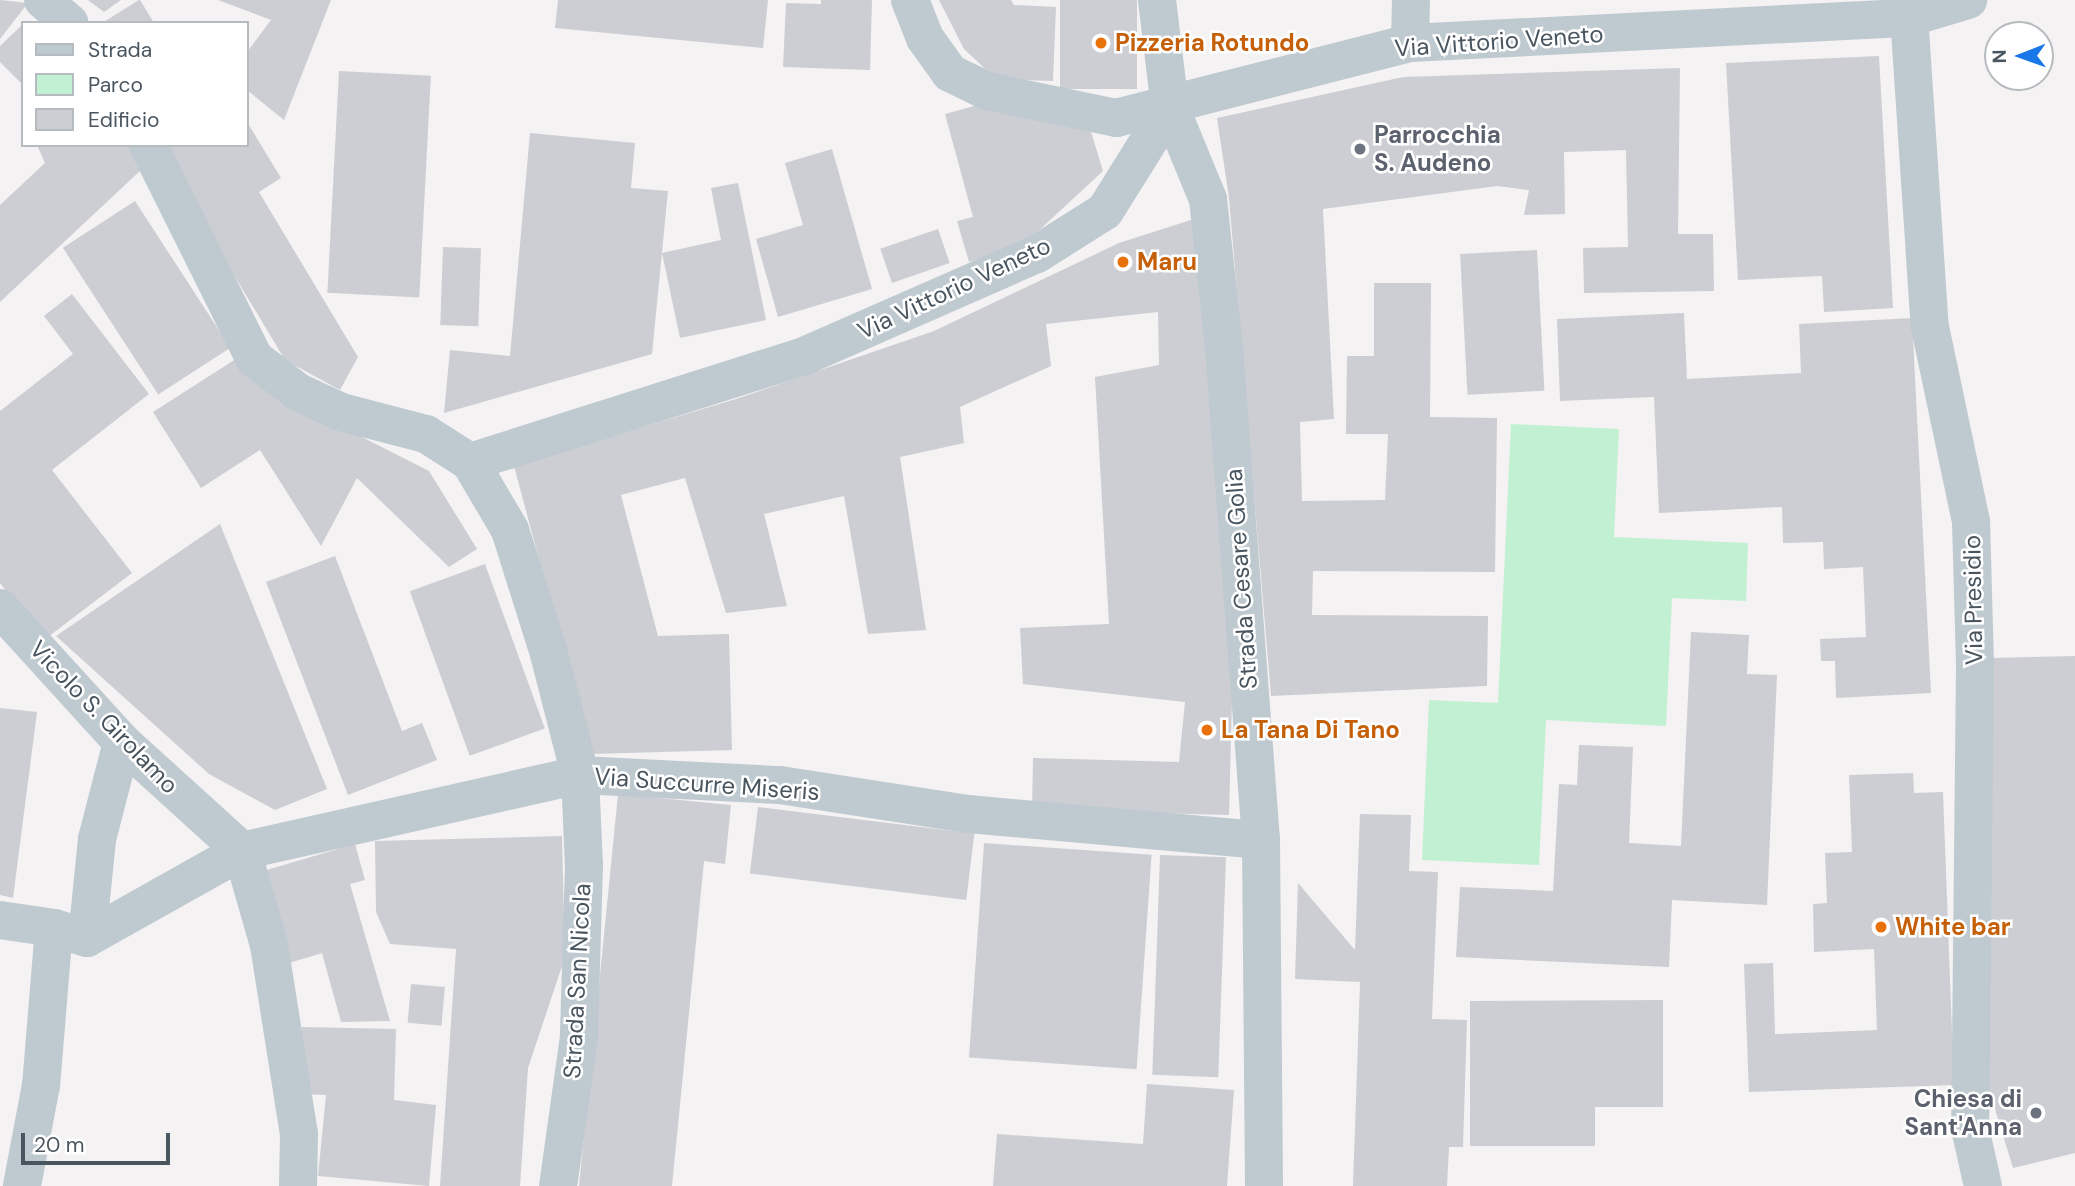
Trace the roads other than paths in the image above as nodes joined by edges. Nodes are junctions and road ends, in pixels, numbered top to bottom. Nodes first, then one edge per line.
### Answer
1 (43, 0) edge
2 (910, 0) edge
3 (1157, 0) edge
4 (1411, 0) edge
5 (1968, 0) edge
6 (1908, 9) edge
7 (67, 21) edge
8 (1410, 43) junction
9 (1170, 107) junction
10 (149, 147) edge
11 (470, 462) junction
12 (0, 608) edge
13 (122, 742) junction
14 (580, 775) junction
15 (1261, 840) junction
16 (242, 851) junction
17 (0, 920) edge
18 (70, 933) junction
19 (22, 1186) edge
20 (298, 1186) edge
21 (558, 1186) edge
22 (1264, 1186) edge
23 (1983, 1186) edge

1 - 7 street
2 - 9 street
3 - 9 street, Strada Cesare Golia
4 - 8 street
5 - 6 street, Via Vittorio Veneto
6 - 8 street, Via Vittorio Veneto
6 - 23 street, Via Presidio
8 - 9 street, Via Vittorio Veneto
9 - 11 street, Via Vittorio Veneto
9 - 15 street, Strada Cesare Golia
10 - 11 street
11 - 14 street, Strada San Nicola
12 - 13 street, Vicolo S. Girolamo
13 - 16 street, Vicolo S. Girolamo
13 - 18 street
14 - 15 street, Via Succurre Miseris
14 - 16 street, Via Succurre Miseris
14 - 21 street, Strada San Nicola
15 - 22 street, Strada Cesare Golia
16 - 18 street, Via Succurre Miseris
16 - 20 street
17 - 18 street
18 - 19 street

